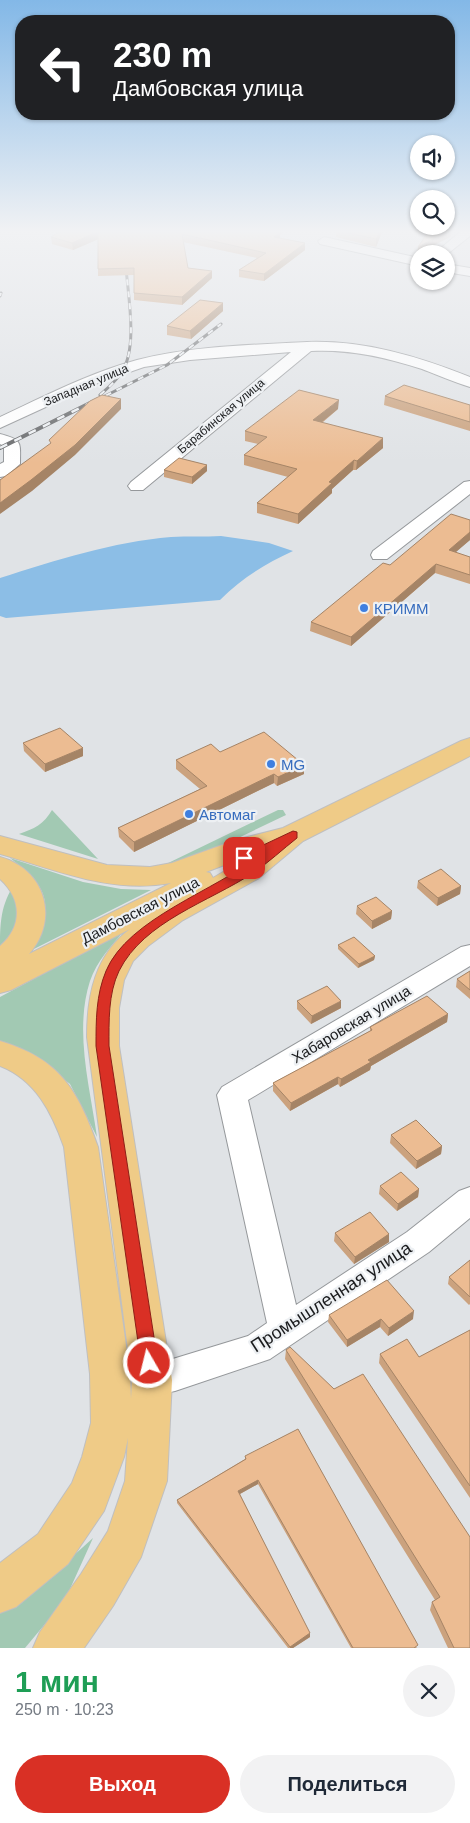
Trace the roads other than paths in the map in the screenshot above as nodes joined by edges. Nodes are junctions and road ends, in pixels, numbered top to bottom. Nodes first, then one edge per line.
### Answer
1 (306, 346) junction
2 (470, 382) edge
3 (0, 423) edge
4 (0, 439) edge
5 (0, 472) edge
6 (137, 486) dead end
7 (470, 486) edge
8 (380, 555) dead end
9 (470, 746) edge
10 (293, 835) junction
11 (0, 845) edge
12 (0, 866) edge
13 (470, 954) edge
14 (0, 962) edge
15 (0, 982) edge
16 (0, 1053) edge
17 (470, 1200) edge
18 (285, 1330) junction
19 (152, 1380) junction
20 (0, 1592) edge
21 (56, 1648) edge

1 - 2 street, Западная улица
1 - 3 street, Западная улица
1 - 6 street, Барабинская улица
4 - 5 street
7 - 8 street
9 - 10 main road, Дамбовская улица
10 - 11 main road
10 - 15 main road, Дамбовская улица
10 - 19 main road
12 - 14 main road
13 - 18 street, Хабаровская улица
16 - 20 main road
17 - 18 street, Промышленная улица
18 - 19 street, Промышленная улица
19 - 21 main road

